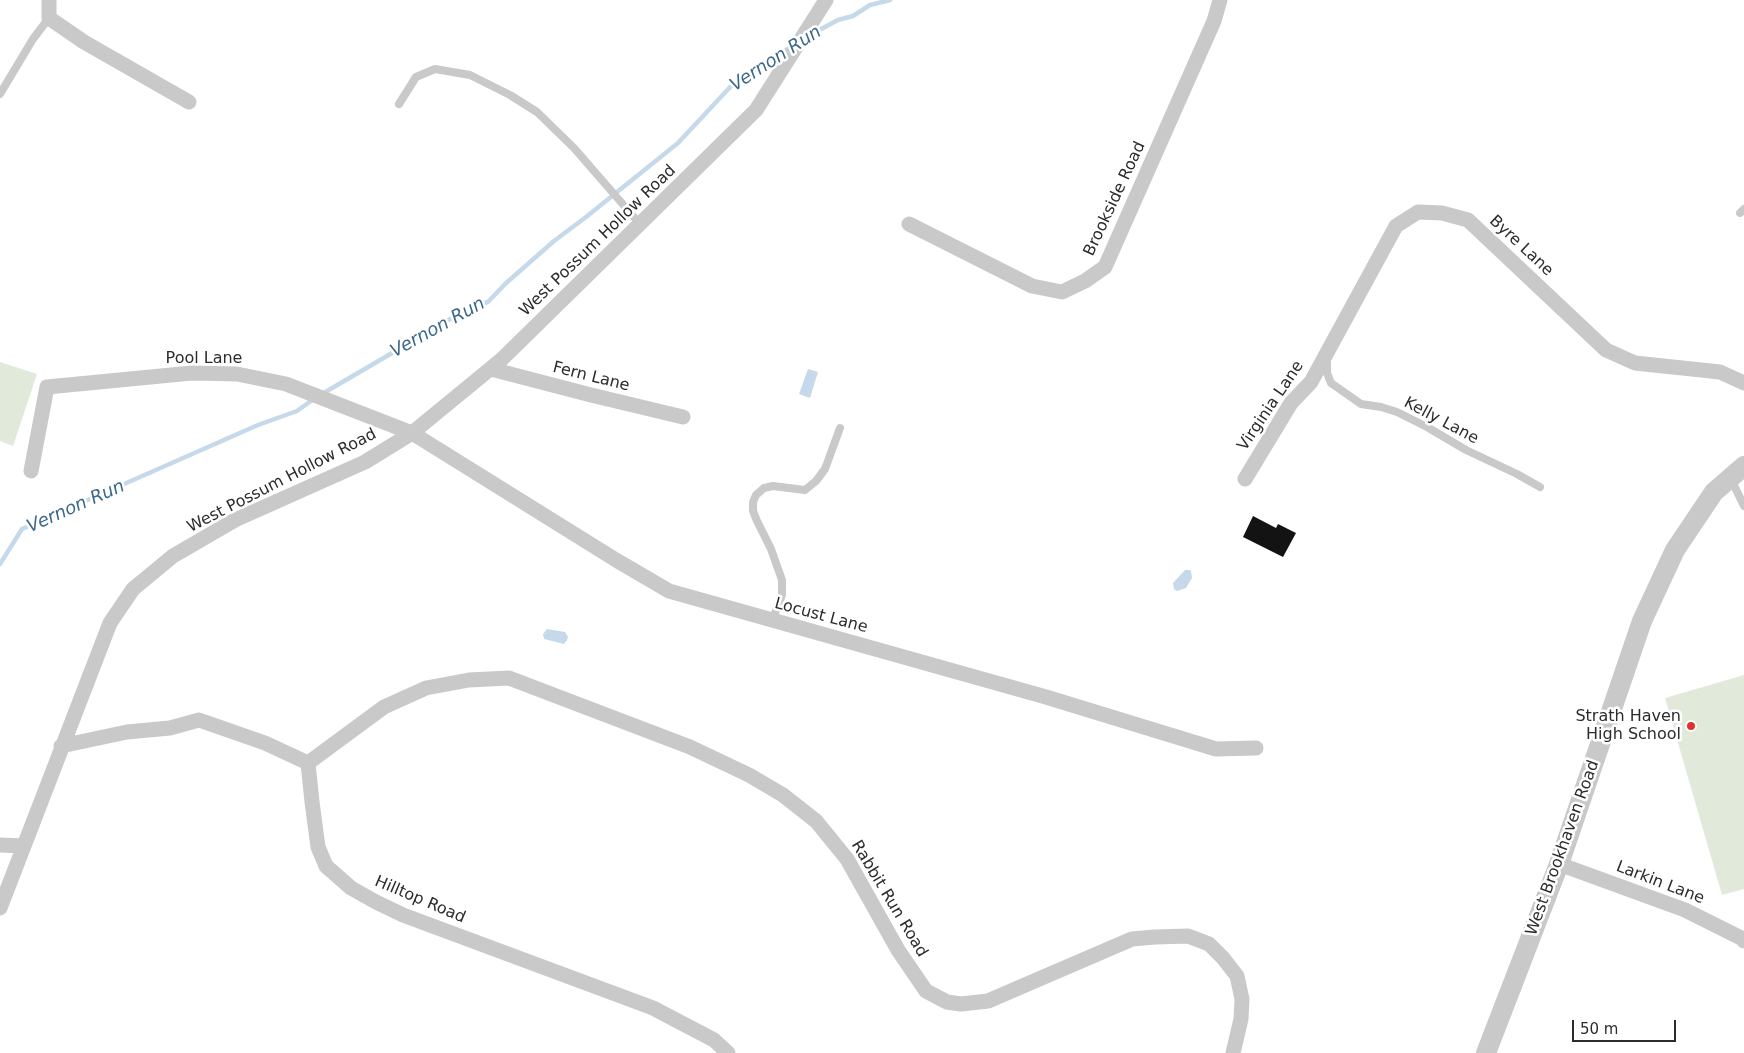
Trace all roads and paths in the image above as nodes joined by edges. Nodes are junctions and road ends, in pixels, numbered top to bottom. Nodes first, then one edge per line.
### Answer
1 (49, 0) edge
2 (826, 0) edge
3 (1220, 0) edge
4 (49, 18) junction
5 (0, 94) edge
6 (189, 102) dead end
7 (399, 104) dead end
8 (640, 224) junction
9 (909, 224) dead end
10 (1326, 352) junction
11 (491, 369) junction
12 (1744, 383) edge
13 (684, 417) dead end
14 (840, 428) dead end
15 (412, 433) junction
16 (32, 471) dead end
17 (1737, 472) edge
18 (1245, 479) dead end
19 (1540, 488) dead end
20 (1744, 506) edge
21 (772, 621) junction
22 (61, 746) junction
23 (1256, 748) dead end
24 (308, 762) junction
25 (0, 845) edge
26 (23, 846) junction
27 (1559, 864) junction
28 (0, 908) edge
29 (1744, 941) edge
30 (728, 1053) edge
31 (1233, 1053) edge
32 (1486, 1053) edge

1 - 4 street
2 - 8 street, West Possum Hollow Road
3 - 9 street, Brookside Road
4 - 5 lane
4 - 6 street
7 - 8 lane
8 - 11 street, West Possum Hollow Road
10 - 12 street, Byre Lane
10 - 18 street, Virginia Lane
10 - 19 lane, Kelly Lane
11 - 13 street, Fern Lane
11 - 15 street, West Possum Hollow Road
14 - 21 lane
15 - 16 street, Pool Lane
15 - 21 street, Locust Lane
15 - 22 street, West Possum Hollow Road
17 - 20 lane
17 - 27 street, West Brookhaven Road
21 - 23 street, Locust Lane
22 - 24 street
22 - 26 street, West Possum Hollow Road
24 - 30 street, Hilltop Road
24 - 31 street, Rabbit Run Road
25 - 26 street
26 - 28 street, West Possum Hollow Road
27 - 29 street, Larkin Lane
27 - 32 street, West Brookhaven Road

